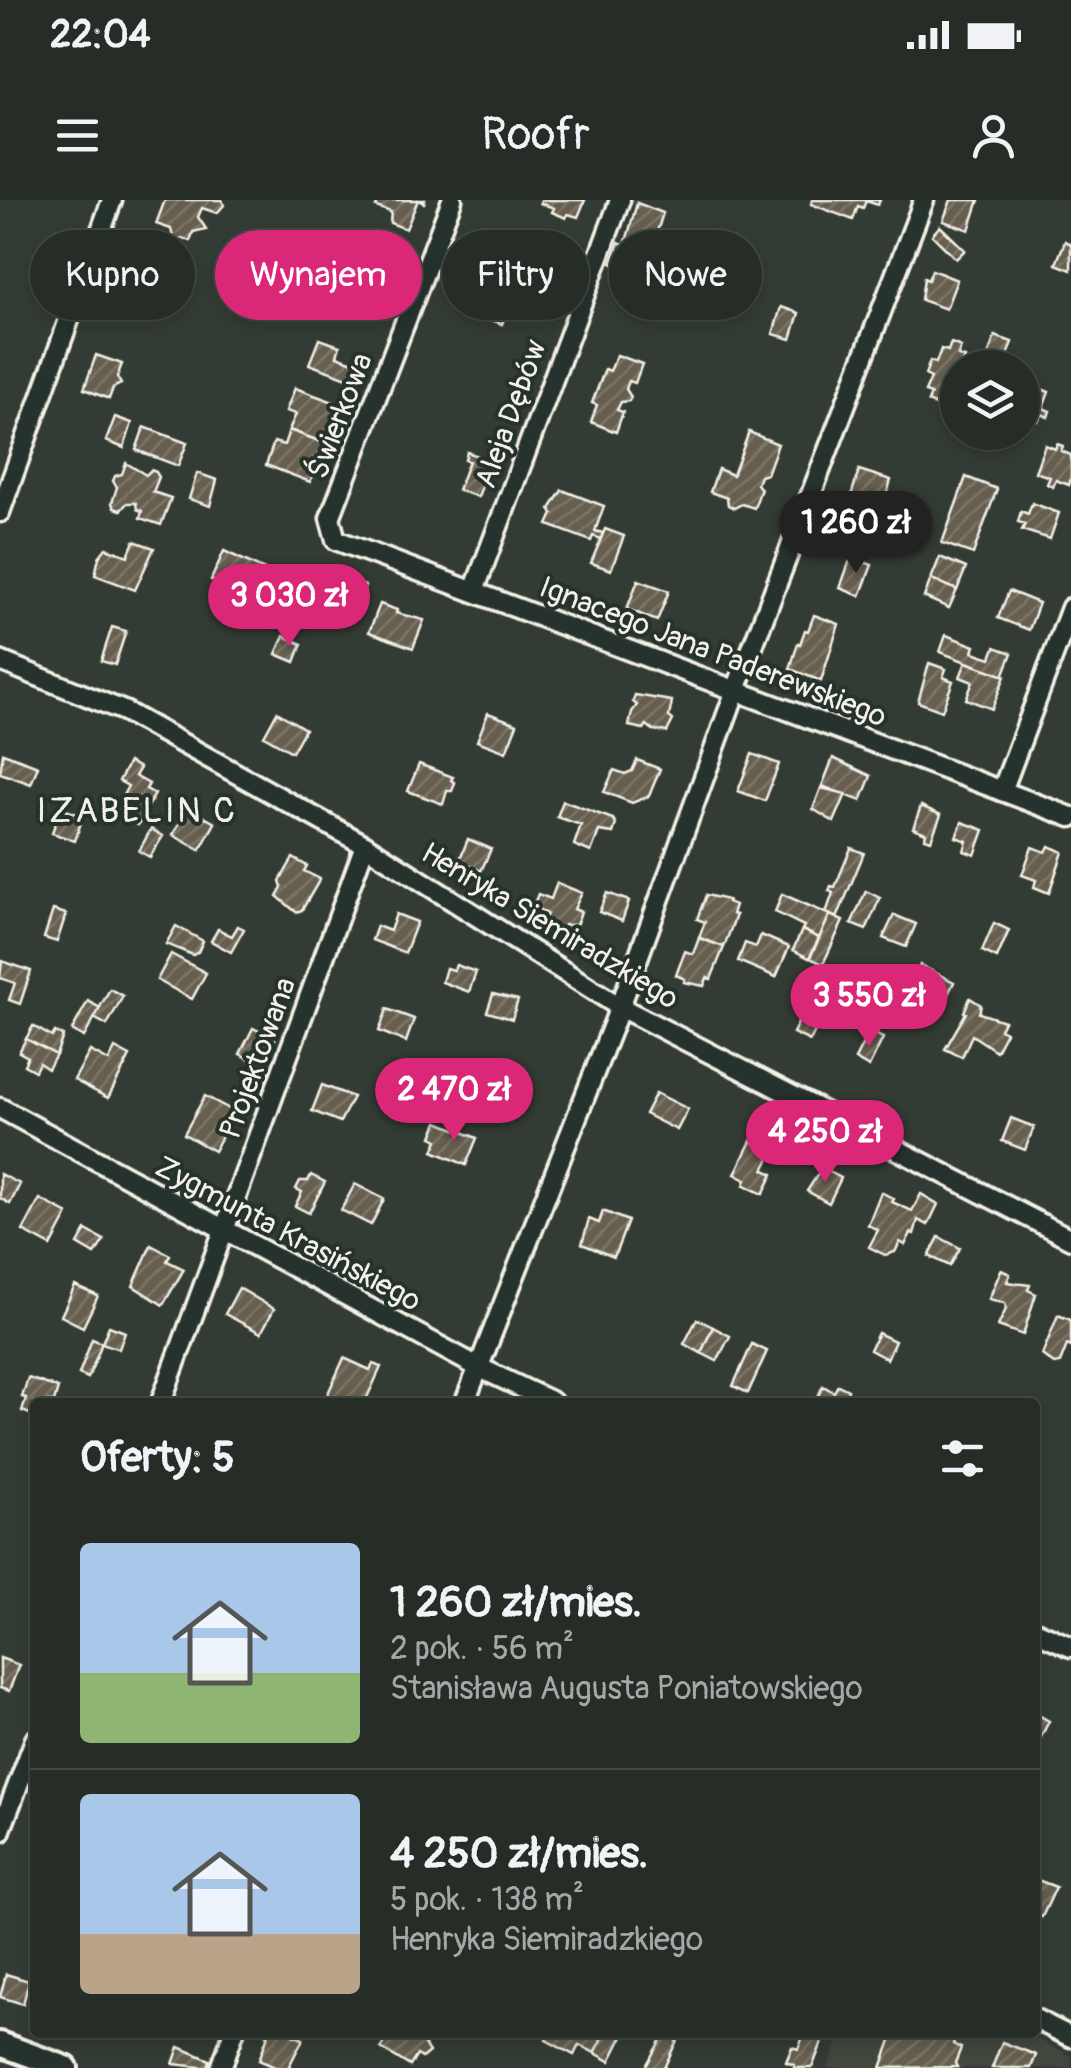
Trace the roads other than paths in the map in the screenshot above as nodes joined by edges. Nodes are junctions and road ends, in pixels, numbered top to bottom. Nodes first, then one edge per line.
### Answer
1 (112, 200) edge
2 (452, 200) edge
3 (620, 200) edge
4 (924, 200) edge
5 (0, 512) edge
6 (336, 540) joint
7 (474, 591) junction
8 (1071, 608) edge
9 (0, 661) edge
10 (736, 690) junction
11 (1002, 791) junction
12 (1071, 817) edge
13 (365, 845) junction
14 (620, 1006) junction
15 (0, 1108) edge
16 (224, 1232) junction
17 (1071, 1239) edge
18 (478, 1367) junction
19 (162, 1398) edge
20 (466, 1398) edge
21 (544, 1398) edge
22 (1040, 1633) edge
23 (1071, 1648) edge
24 (30, 1753) edge
25 (0, 1832) edge
26 (1040, 2022) edge
27 (1071, 2037) edge
28 (232, 2038) edge
29 (0, 2044) edge
30 (35, 2062) edge
31 (66, 2068) edge
32 (221, 2068) edge

1 - 5 street
2 - 6 street, Świerkowa
3 - 7 street, Aleja Dębów
4 - 10 street
6 - 7 street, Ignacego Jana Paderewskiego
7 - 10 street, Ignacego Jana Paderewskiego
8 - 11 street
9 - 13 street, Henryka Siemiradzkiego
10 - 11 street, Ignacego Jana Paderewskiego
10 - 14 street
11 - 12 street, Ignacego Jana Paderewskiego
13 - 14 street, Henryka Siemiradzkiego
13 - 16 street, Projektowana
14 - 17 street, Henryka Siemiradzkiego
14 - 18 street
15 - 16 street, Zygmunta Krasińskiego
16 - 18 street, Zygmunta Krasińskiego
16 - 19 street, Projektowana
18 - 20 street
18 - 21 street, Zygmunta Krasińskiego
22 - 23 street
24 - 25 street
26 - 27 street
28 - 32 street
29 - 30 street
30 - 31 street

